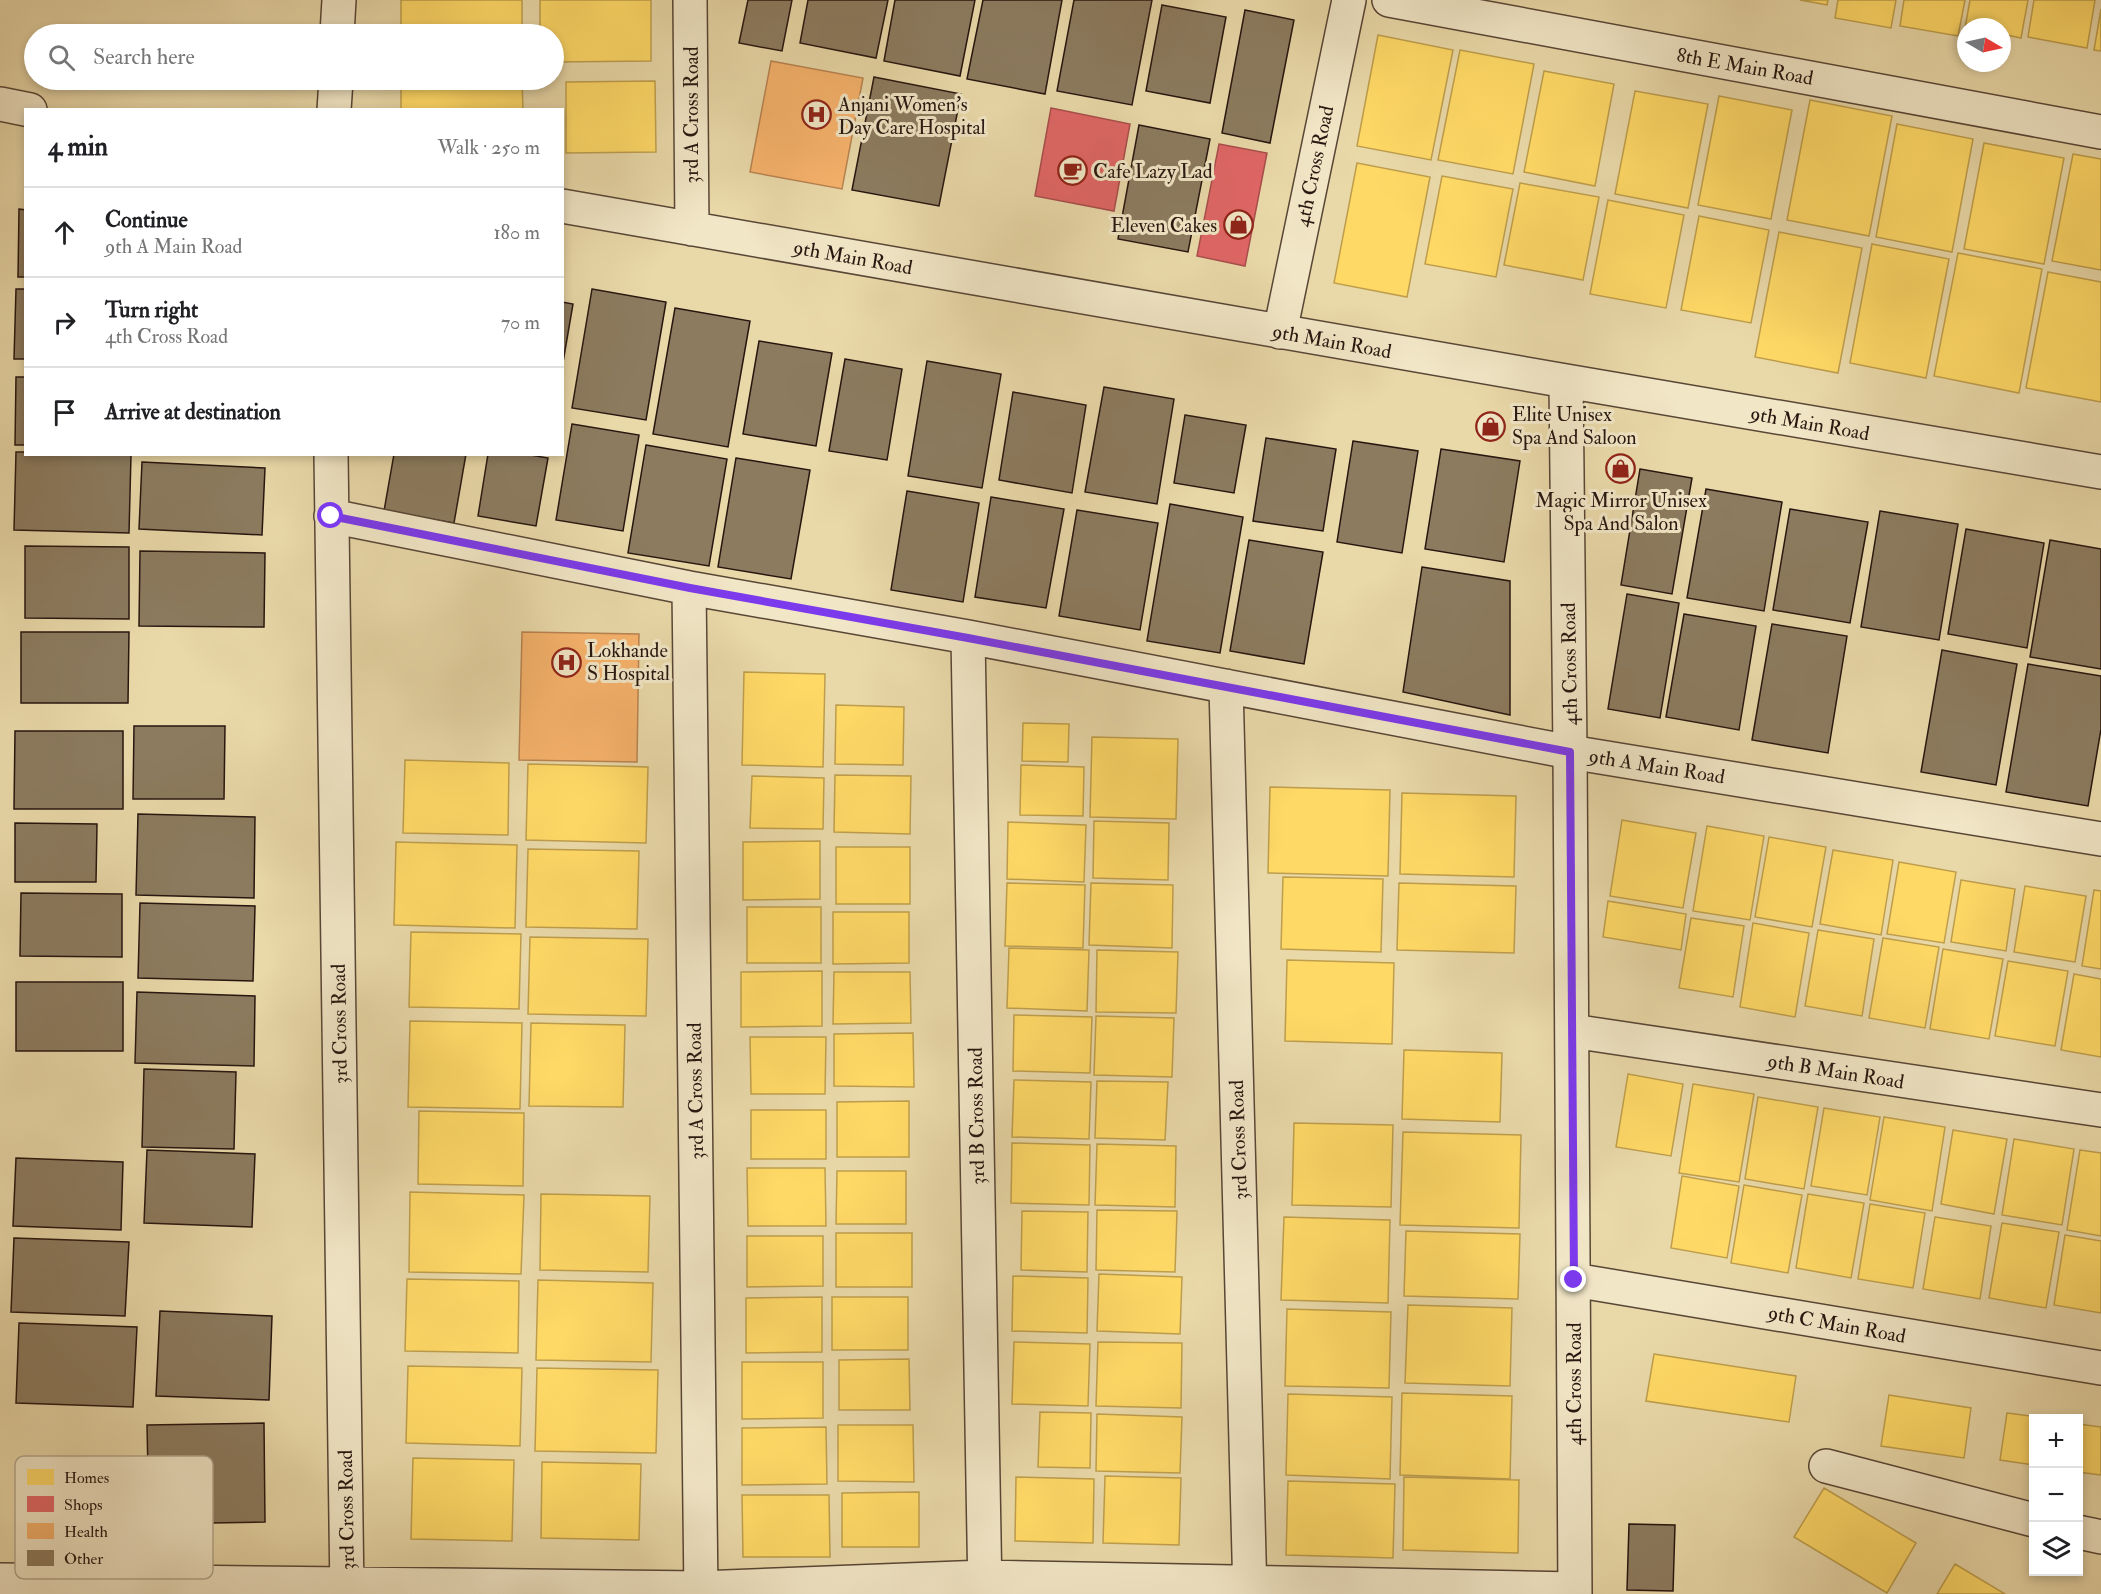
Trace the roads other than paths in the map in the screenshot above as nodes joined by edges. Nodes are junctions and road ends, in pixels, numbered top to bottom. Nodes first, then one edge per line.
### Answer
1 (339, 0) edge
2 (690, 0) edge
3 (1349, 0) edge
4 (1389, 0) edge
5 (338, 24) edge
6 (335, 90) edge
7 (0, 104) edge
8 (334, 108) edge
9 (24, 109) edge
10 (2101, 132) edge
11 (564, 206) edge
12 (692, 229) junction
13 (1280, 332) junction
14 (1566, 381) junction
15 (332, 456) edge
16 (2101, 472) edge
17 (331, 516) junction
18 (690, 588) junction
19 (968, 638) junction
20 (1226, 686) junction
21 (1570, 752) junction
22 (2101, 839) edge
23 (1572, 1031) junction
24 (2101, 1110) edge
25 (1574, 1280) junction
26 (2101, 1368) edge
27 (1826, 1466) dead end
28 (2029, 1519) edge
29 (2083, 1533) edge
30 (2101, 1537) edge
31 (0, 1580) edge
32 (985, 1586) edge
33 (1250, 1588) edge
34 (347, 1589) edge
35 (700, 1591) edge
36 (1575, 1592) edge

1 - 5 street
2 - 12 street, 3rd A Cross Road
3 - 13 street, 4th Cross Road
4 - 10 street, 8th E Main Road
6 - 8 street
7 - 9 street
11 - 12 street, 9th Main Road
12 - 13 street, 9th Main Road
13 - 14 street, 9th Main Road
14 - 16 street, 9th Main Road
14 - 21 street, 4th Cross Road
15 - 17 street, 3rd Cross Road
17 - 18 street, 9th A Main Road
17 - 34 street, 3rd Cross Road
18 - 19 street, 9th A Main Road
18 - 35 street, 3rd A Cross Road
19 - 20 street, 9th A Main Road
19 - 32 street, 3rd B Cross Road
20 - 21 street, 9th A Main Road
20 - 33 street, 3rd Cross Road
21 - 22 street, 9th A Main Road
21 - 23 street, 4th Cross Road
23 - 24 street, 9th B Main Road
23 - 25 street, 4th Cross Road
25 - 26 street, 9th C Main Road
25 - 36 street, 4th Cross Road
27 - 28 street
29 - 30 street
31 - 34 street
32 - 33 street
32 - 35 street
33 - 36 street
34 - 35 street

